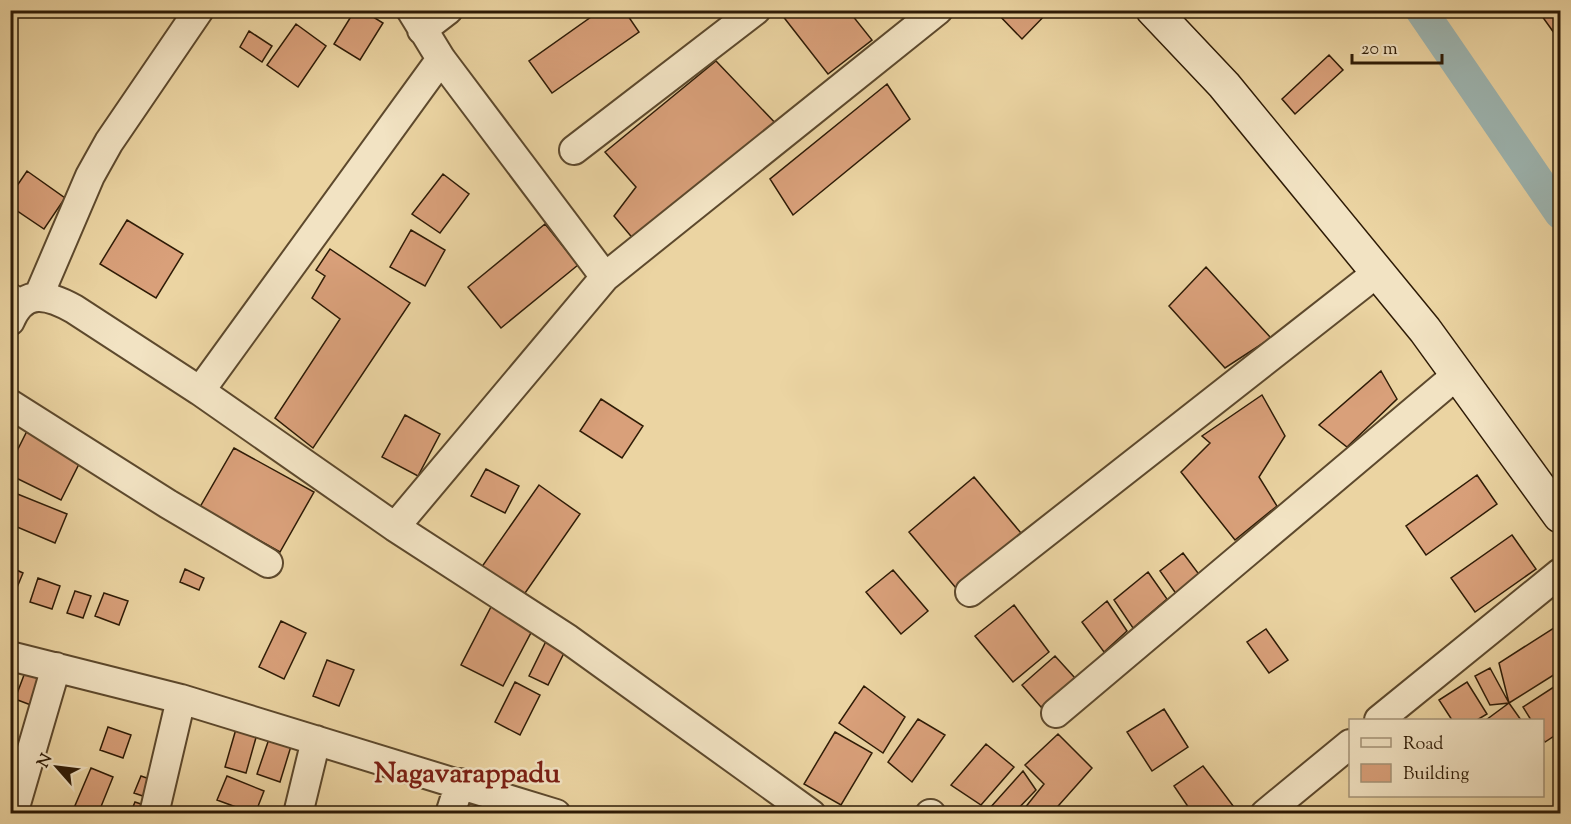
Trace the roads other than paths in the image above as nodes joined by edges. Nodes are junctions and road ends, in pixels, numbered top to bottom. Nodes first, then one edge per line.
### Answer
1 (199, 10) edge
2 (448, 10) edge
3 (756, 10) edge
4 (938, 10) edge
5 (1153, 10) edge
6 (417, 20) edge
7 (441, 59) junction
8 (574, 150) dead end
9 (1378, 272) junction
10 (605, 277) junction
11 (21, 302) edge
12 (1458, 375) junction
13 (200, 391) junction
14 (10, 404) edge
15 (1560, 516) edge
16 (395, 527) junction
17 (268, 563) dead end
18 (1560, 573) edge
19 (970, 592) dead end
20 (10, 656) edge
21 (56, 667) junction
22 (181, 699) junction
23 (1056, 713) dead end
24 (1380, 719) edge
25 (316, 740) junction
26 (1349, 745) edge
27 (460, 783) junction
28 (13, 813) edge
29 (154, 813) edge
30 (298, 813) edge
31 (450, 813) edge
32 (556, 813) edge
33 (811, 813) edge
34 (1265, 813) edge

1 - 11 street
2 - 6 street
3 - 8 street
4 - 10 street
5 - 9 main road
6 - 7 street
7 - 10 street
7 - 13 street
9 - 12 main road
9 - 19 street
10 - 16 street
11 - 13 street
12 - 15 main road
12 - 23 street
13 - 16 street
14 - 17 street
16 - 33 street
18 - 24 street
20 - 21 street
21 - 22 street
21 - 28 street
22 - 25 street
22 - 29 street
25 - 27 street
25 - 30 street
26 - 34 street
27 - 31 street
27 - 32 street

